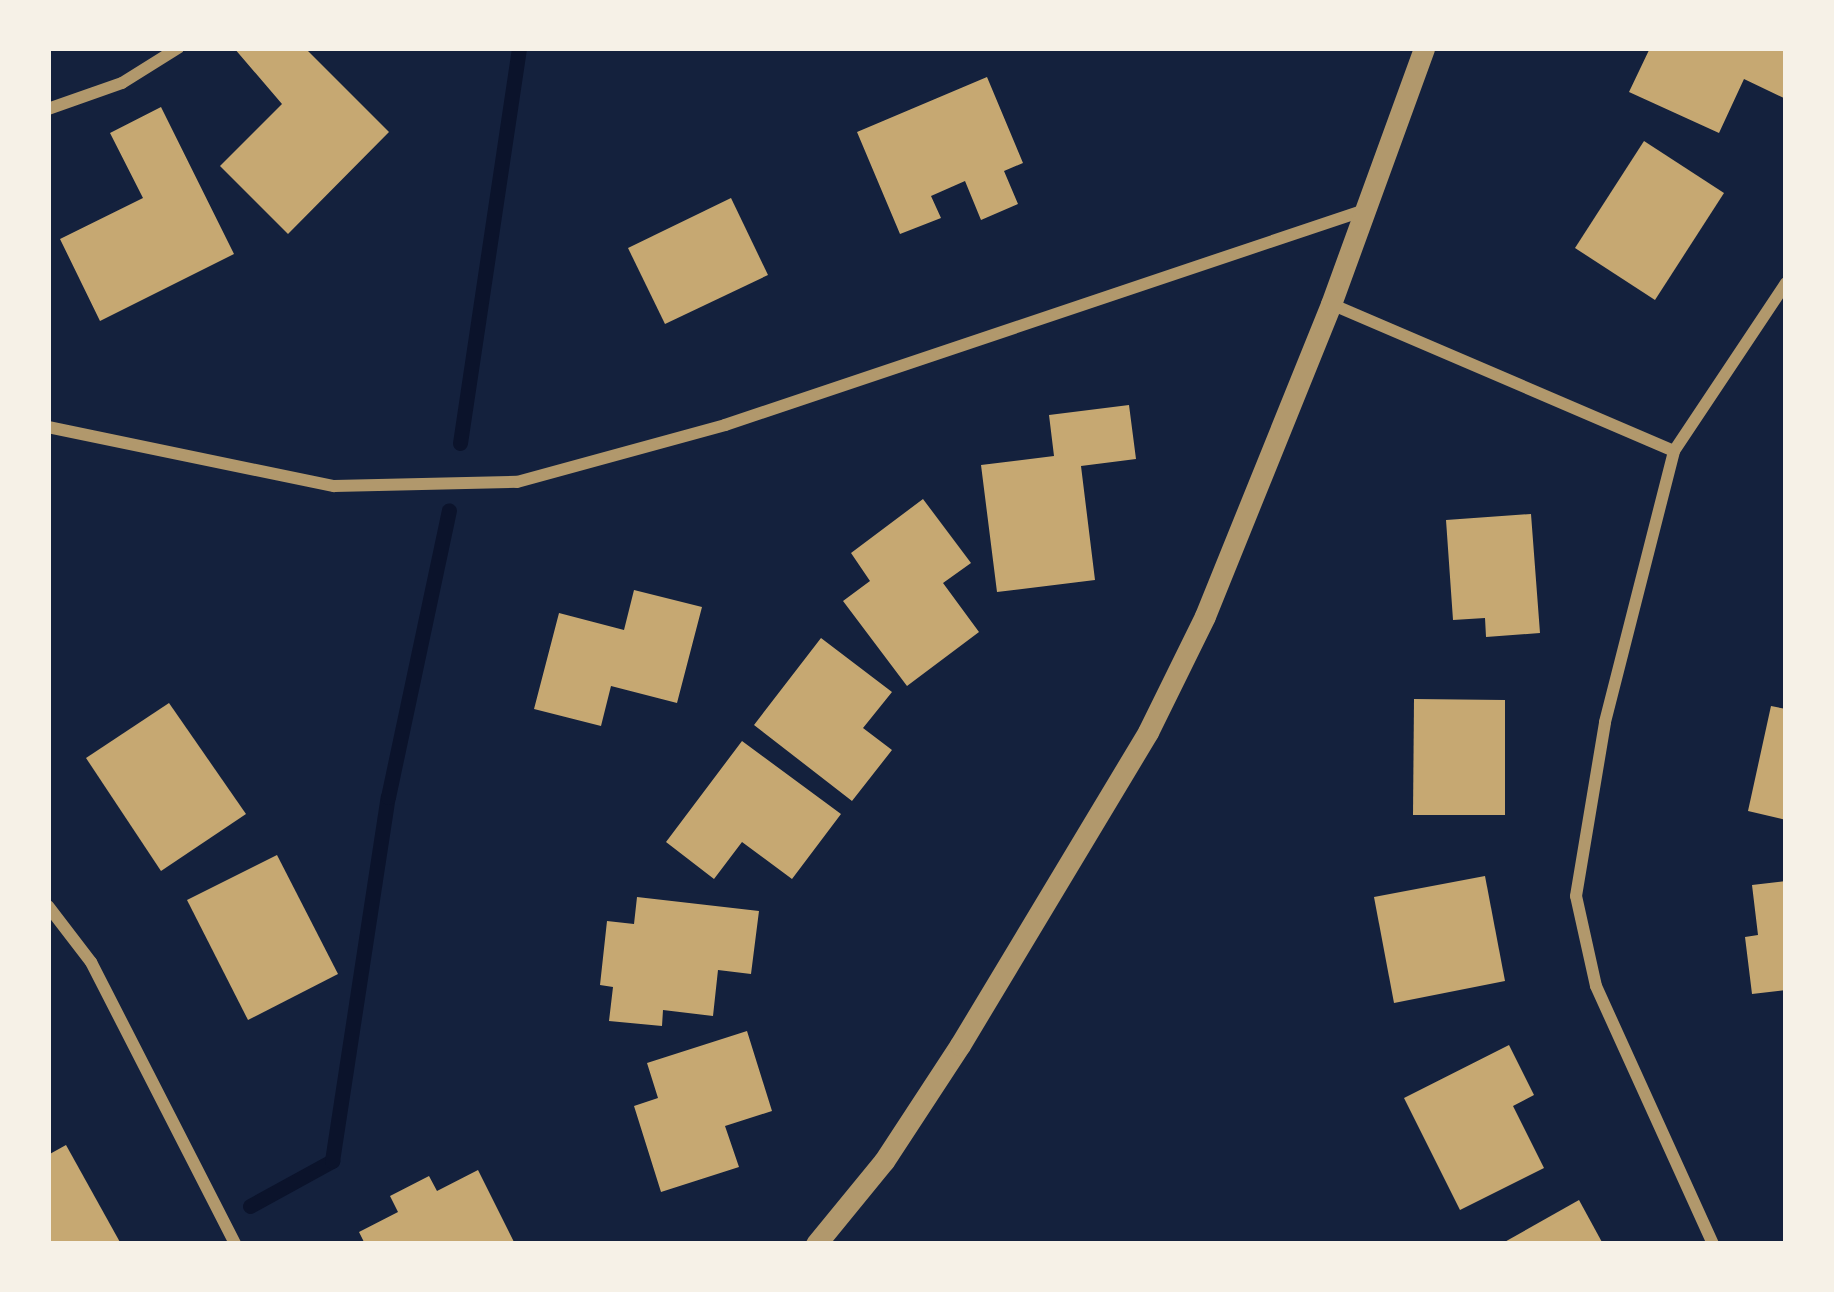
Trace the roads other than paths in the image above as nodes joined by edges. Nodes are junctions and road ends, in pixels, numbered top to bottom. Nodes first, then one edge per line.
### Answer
1 (178, 48) edge
2 (1424, 48) edge
3 (48, 109) edge
4 (1359, 212) junction
5 (1786, 283) edge
6 (1331, 304) junction
7 (48, 427) edge
8 (1674, 451) junction
9 (48, 906) edge
10 (235, 1244) edge
11 (816, 1244) edge
12 (1713, 1244) edge

1 - 3 street
2 - 4 street
4 - 6 street
4 - 7 street
5 - 8 street
6 - 8 street
6 - 11 street
8 - 12 street
9 - 10 street

